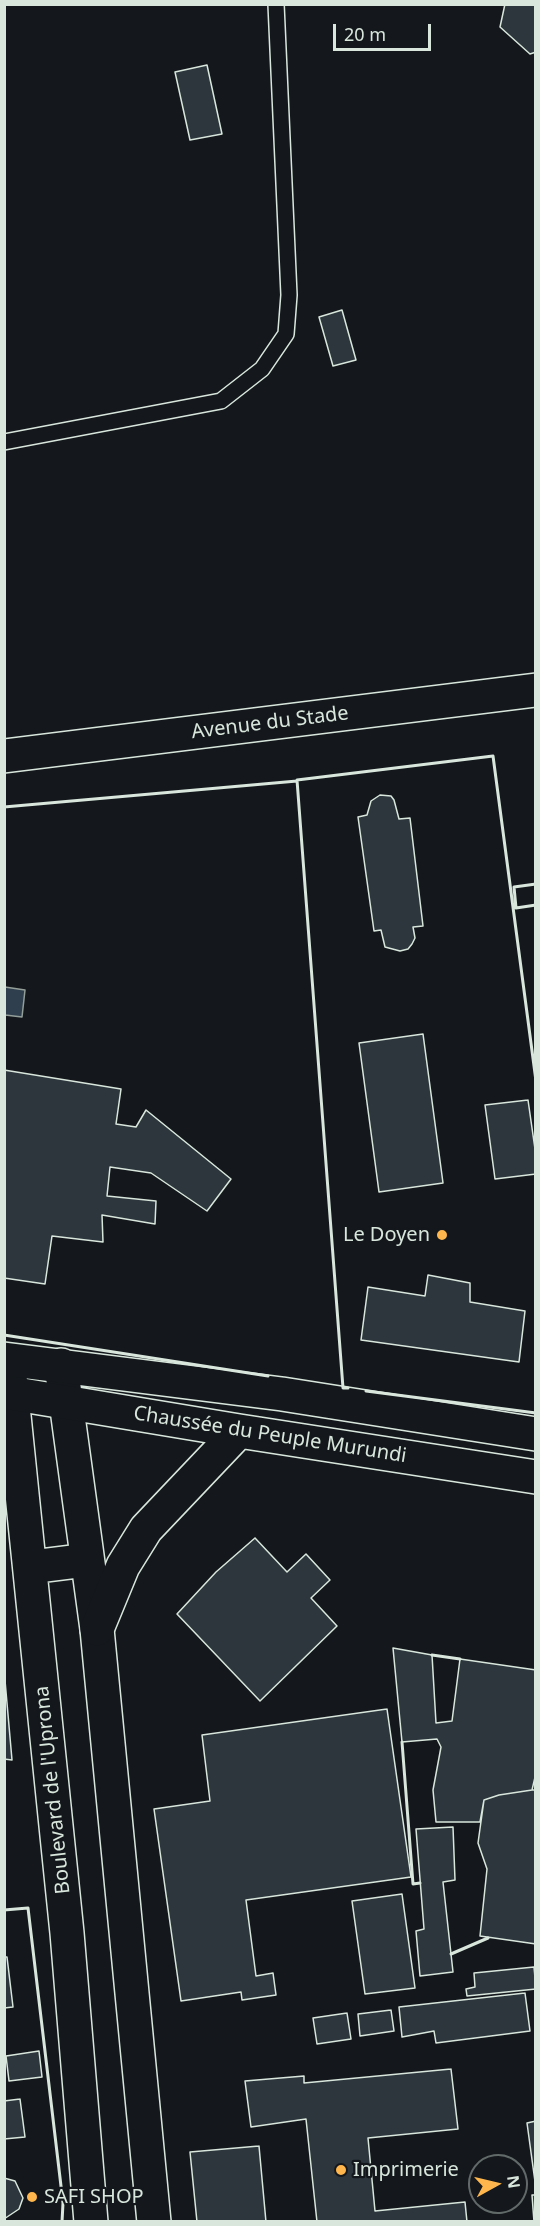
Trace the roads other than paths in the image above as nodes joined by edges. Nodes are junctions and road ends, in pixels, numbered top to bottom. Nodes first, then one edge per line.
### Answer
1 (276, 4) edge
2 (4, 442) edge
3 (536, 690) edge
4 (4, 756) edge
5 (6, 1359) edge
6 (61, 1365) junction
7 (8, 1392) edge
8 (64, 1402) junction
9 (239, 1431) junction
10 (536, 1434) edge
11 (536, 1477) edge
12 (87, 1560) junction
13 (31, 1567) junction
14 (97, 1629) junction
15 (90, 2222) edge
16 (154, 2222) edge

1 - 2 lane
3 - 4 main road, Avenue du Stade
5 - 6 main road, Chaussée du Peuple Murundi
5 - 7 main road, Boulevard de l'Uprona
6 - 8 main road
6 - 10 main road, Chaussée du Peuple Murundi
7 - 8 main road, Chaussée du Peuple Murundi
7 - 13 main road, Boulevard de l'Uprona
8 - 9 main road, Chaussée du Peuple Murundi
8 - 12 main road
9 - 11 main road, Chaussée du Peuple Murundi
9 - 14 main road
12 - 13 main road
12 - 14 main road
13 - 15 main road, Boulevard de l'Uprona
14 - 16 main road

